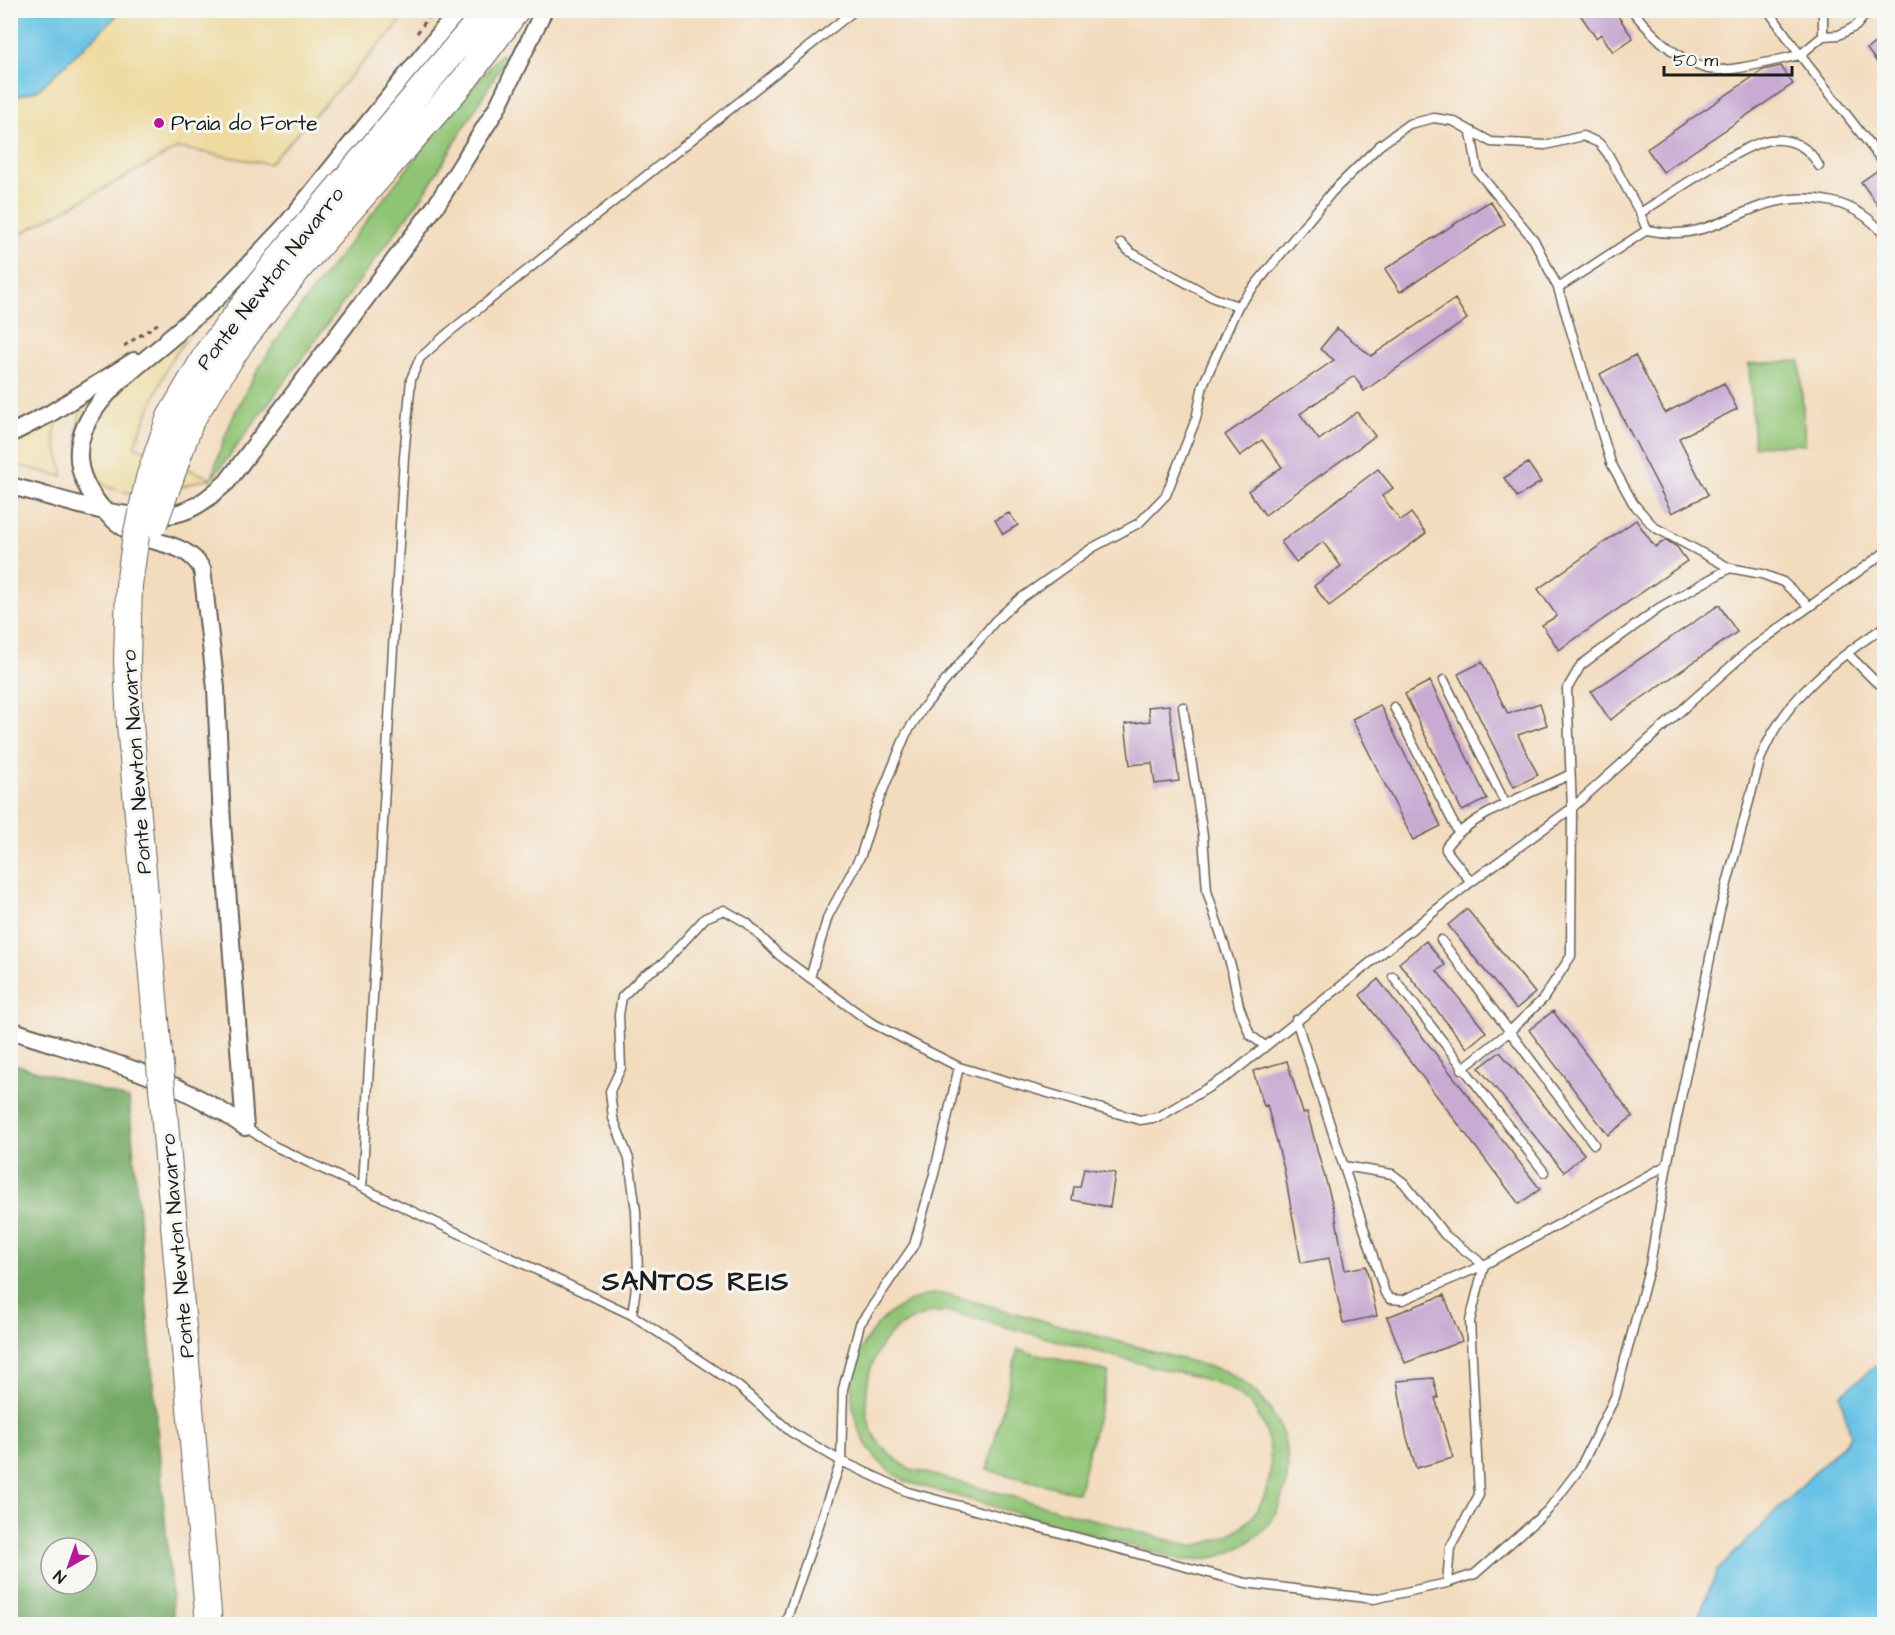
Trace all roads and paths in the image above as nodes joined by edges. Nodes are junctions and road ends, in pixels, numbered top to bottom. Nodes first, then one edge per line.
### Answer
1 (434, 10) edge
2 (459, 10) edge
3 (544, 10) edge
4 (855, 10) edge
5 (1632, 10) edge
6 (1768, 10) edge
7 (1826, 10) edge
8 (1865, 10) edge
9 (499, 14) edge
10 (1823, 36) junction
11 (413, 38) dead end
12 (1800, 55) junction
13 (1472, 134) junction
14 (1884, 163) edge
15 (1819, 166) dead end
16 (1640, 213) junction
17 (1647, 230) junction
18 (1884, 235) edge
19 (1121, 243) dead end
20 (1557, 288) junction
21 (1238, 306) junction
22 (166, 318) dead end
23 (176, 334) junction
24 (118, 350) dead end
25 (10, 434) edge
26 (10, 486) edge
27 (104, 510) junction
28 (1884, 553) edge
29 (1730, 568) junction
30 (1809, 606) junction
31 (1884, 627) edge
32 (1848, 654) junction
33 (1444, 680) dead end
34 (1884, 687) edge
35 (1183, 707) dead end
36 (1394, 707) dead end
37 (1569, 775) junction
38 (1506, 805) junction
39 (1572, 808) junction
40 (1458, 832) junction
41 (1472, 882) junction
42 (1441, 940) dead end
43 (1393, 977) dead end
44 (810, 978) junction
45 (1296, 1020) junction
46 (10, 1030) edge
47 (1510, 1031) junction
48 (1265, 1046) junction
49 (958, 1067) junction
50 (1462, 1069) junction
51 (245, 1127) junction
52 (1594, 1144) dead end
53 (1667, 1165) junction
54 (1344, 1166) junction
55 (1544, 1172) dead end
56 (362, 1187) junction
57 (1484, 1265) junction
58 (632, 1316) junction
59 (841, 1461) junction
60 (1447, 1583) junction
61 (209, 1624) edge
62 (221, 1624) edge
63 (785, 1624) edge

1 - 11 path
2 - 23 street
3 - 27 street
4 - 56 lane
5 - 12 lane
6 - 12 lane
7 - 10 lane
8 - 10 lane
9 - 61 main road, Ponte Newton Navarro, bridge
9 - 62 main road, Ponte Newton Navarro, bridge
10 - 12 lane
12 - 14 lane
13 - 16 lane
13 - 20 lane
13 - 21 lane
15 - 16 lane
16 - 17 lane
17 - 18 lane
17 - 20 lane
19 - 21 lane
20 - 29 lane
21 - 44 lane
22 - 24 path
23 - 25 street
23 - 27 street
26 - 27 street
27 - 51 street
28 - 30 lane
29 - 30 lane
29 - 37 lane
30 - 39 lane
31 - 32 lane
32 - 34 lane
32 - 53 lane
33 - 38 lane
35 - 48 lane
36 - 40 lane
37 - 38 lane
37 - 39 lane
38 - 40 lane
39 - 41 lane
39 - 47 lane
40 - 41 lane
41 - 45 lane
42 - 47 lane
43 - 50 lane
44 - 49 lane
44 - 58 lane
45 - 48 lane
45 - 54 lane
46 - 51 street
47 - 50 lane
47 - 52 lane
48 - 49 lane
49 - 59 lane
50 - 55 lane
51 - 56 lane
53 - 57 lane
53 - 60 lane
54 - 57 lane
54 - 57 lane
56 - 58 lane
57 - 60 lane
58 - 59 lane
59 - 60 lane
59 - 63 lane

